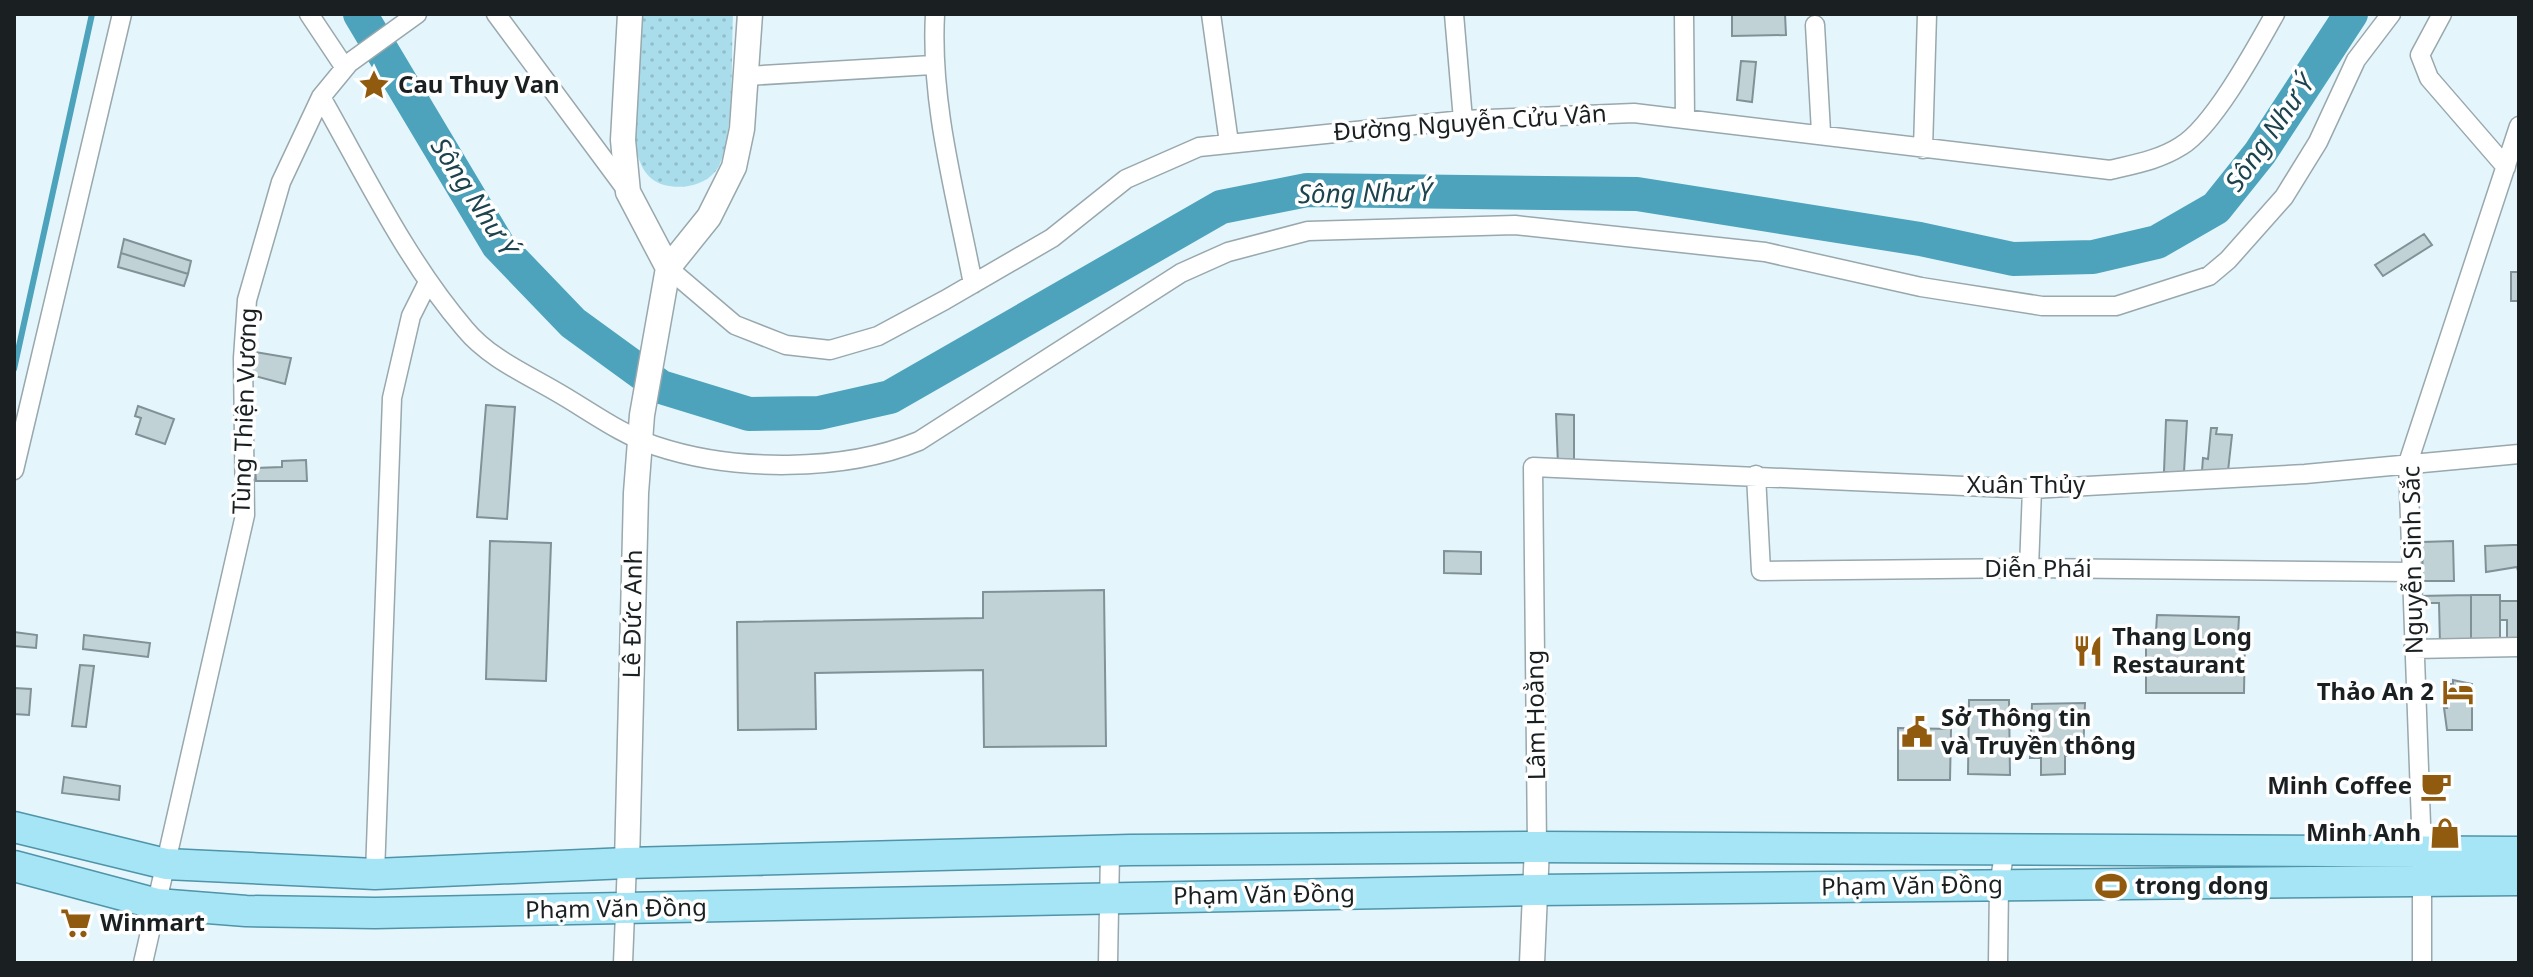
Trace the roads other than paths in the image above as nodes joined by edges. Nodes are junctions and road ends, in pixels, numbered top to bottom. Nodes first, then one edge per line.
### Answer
1 (122, 14) edge
2 (309, 14) edge
3 (417, 14) edge
4 (496, 14) edge
5 (630, 14) edge
6 (750, 14) edge
7 (935, 14) edge
8 (1211, 14) edge
9 (1454, 14) edge
10 (1684, 14) edge
11 (1927, 14) edge
12 (2275, 14) edge
13 (2391, 14) edge
14 (2442, 14) edge
15 (1815, 25) dead end
16 (347, 65) junction
17 (932, 65) junction
18 (747, 76) junction
19 (321, 97) junction
20 (1685, 119) junction
21 (1463, 120) junction
22 (2519, 126) edge
23 (1821, 132) junction
24 (1229, 143) junction
25 (1923, 149) junction
26 (2506, 167) junction
27 (628, 192) junction
28 (668, 268) junction
29 (428, 282) junction
30 (973, 284) junction
31 (640, 427) junction
32 (2519, 454) edge
33 (2408, 463) junction
34 (1533, 467) joint
35 (14, 470) edge
36 (1756, 475) junction
37 (2032, 489) junction
38 (2029, 568) junction
39 (2412, 572) junction
40 (2519, 647) edge
41 (2413, 649) junction
42 (14, 827) edge
43 (1537, 847) junction
44 (2005, 849) junction
45 (1110, 852) junction
46 (2519, 852) edge
47 (627, 863) junction
48 (166, 864) junction
49 (14, 866) edge
50 (2423, 867) junction
51 (375, 874) junction
52 (2519, 880) edge
53 (1999, 885) junction
54 (1536, 890) junction
55 (1109, 897) junction
56 (157, 904) junction
57 (625, 909) junction
58 (143, 963) edge
59 (623, 963) edge
60 (1108, 963) edge
61 (1532, 963) edge
62 (1998, 963) edge
63 (2422, 963) edge

1 - 35 street
2 - 16 street
3 - 16 street, Tùng Thiện Vương
4 - 27 street
5 - 27 street
6 - 18 street, Lê Đức Anh
7 - 17 street
8 - 24 street
9 - 21 street
10 - 20 street
11 - 25 street
12 - 25 street, Đường Nguyễn Cửu Vân
13 - 31 street
14 - 26 street
15 - 23 street
16 - 19 street, Tùng Thiện Vương
17 - 18 street
17 - 30 street
18 - 28 street, Lê Đức Anh
19 - 29 street
19 - 48 street, Tùng Thiện Vương
20 - 21 street, Đường Nguyễn Cửu Vân
20 - 23 street, Đường Nguyễn Cửu Vân
21 - 24 street, Đường Nguyễn Cửu Vân
22 - 26 street, Nguyễn Sinh Sắc
23 - 25 street, Đường Nguyễn Cửu Vân
24 - 30 street, Đường Nguyễn Cửu Vân
26 - 33 street, Nguyễn Sinh Sắc
27 - 28 street
28 - 30 street, Đường Nguyễn Cửu Vân
28 - 31 street, Lê Đức Anh
29 - 31 street
29 - 51 street
31 - 47 street, Lê Đức Anh
32 - 33 street, Xuân Thủy
33 - 37 street, Xuân Thủy
33 - 39 street, Nguyễn Sinh Sắc
34 - 36 street, Xuân Thủy
34 - 43 street, Lâm Hoằng
36 - 37 street, Xuân Thủy
36 - 38 street, Diễn Phái
37 - 38 street
38 - 39 street, Diễn Phái
39 - 41 street, Nguyễn Sinh Sắc
40 - 41 street
41 - 50 street, Nguyễn Sinh Sắc
42 - 48 main road, Phạm Văn Đồng
43 - 44 main road, Phạm Văn Đồng
43 - 45 main road, Phạm Văn Đồng
43 - 54 street, Lâm Hoằng
44 - 50 main road, Phạm Văn Đồng
44 - 53 street
45 - 47 main road, Phạm Văn Đồng
45 - 55 street
46 - 50 main road, Phạm Văn Đồng
47 - 51 main road, Phạm Văn Đồng
47 - 57 street, Lê Đức Anh
48 - 51 main road, Phạm Văn Đồng
48 - 56 street, Tùng Thiện Vương
49 - 56 main road, Phạm Văn Đồng
50 - 52 main road, Phạm Văn Đồng
50 - 53 main road, Phạm Văn Đồng
50 - 63 street, Nguyễn Sinh Sắc
53 - 54 main road, Phạm Văn Đồng
53 - 62 street
54 - 55 main road, Phạm Văn Đồng
54 - 61 street, Lâm Hoằng
55 - 57 main road, Phạm Văn Đồng
55 - 60 street
56 - 57 main road, Phạm Văn Đồng
56 - 58 street, Tùng Thiện Vương
57 - 59 street, Lê Đức Anh

